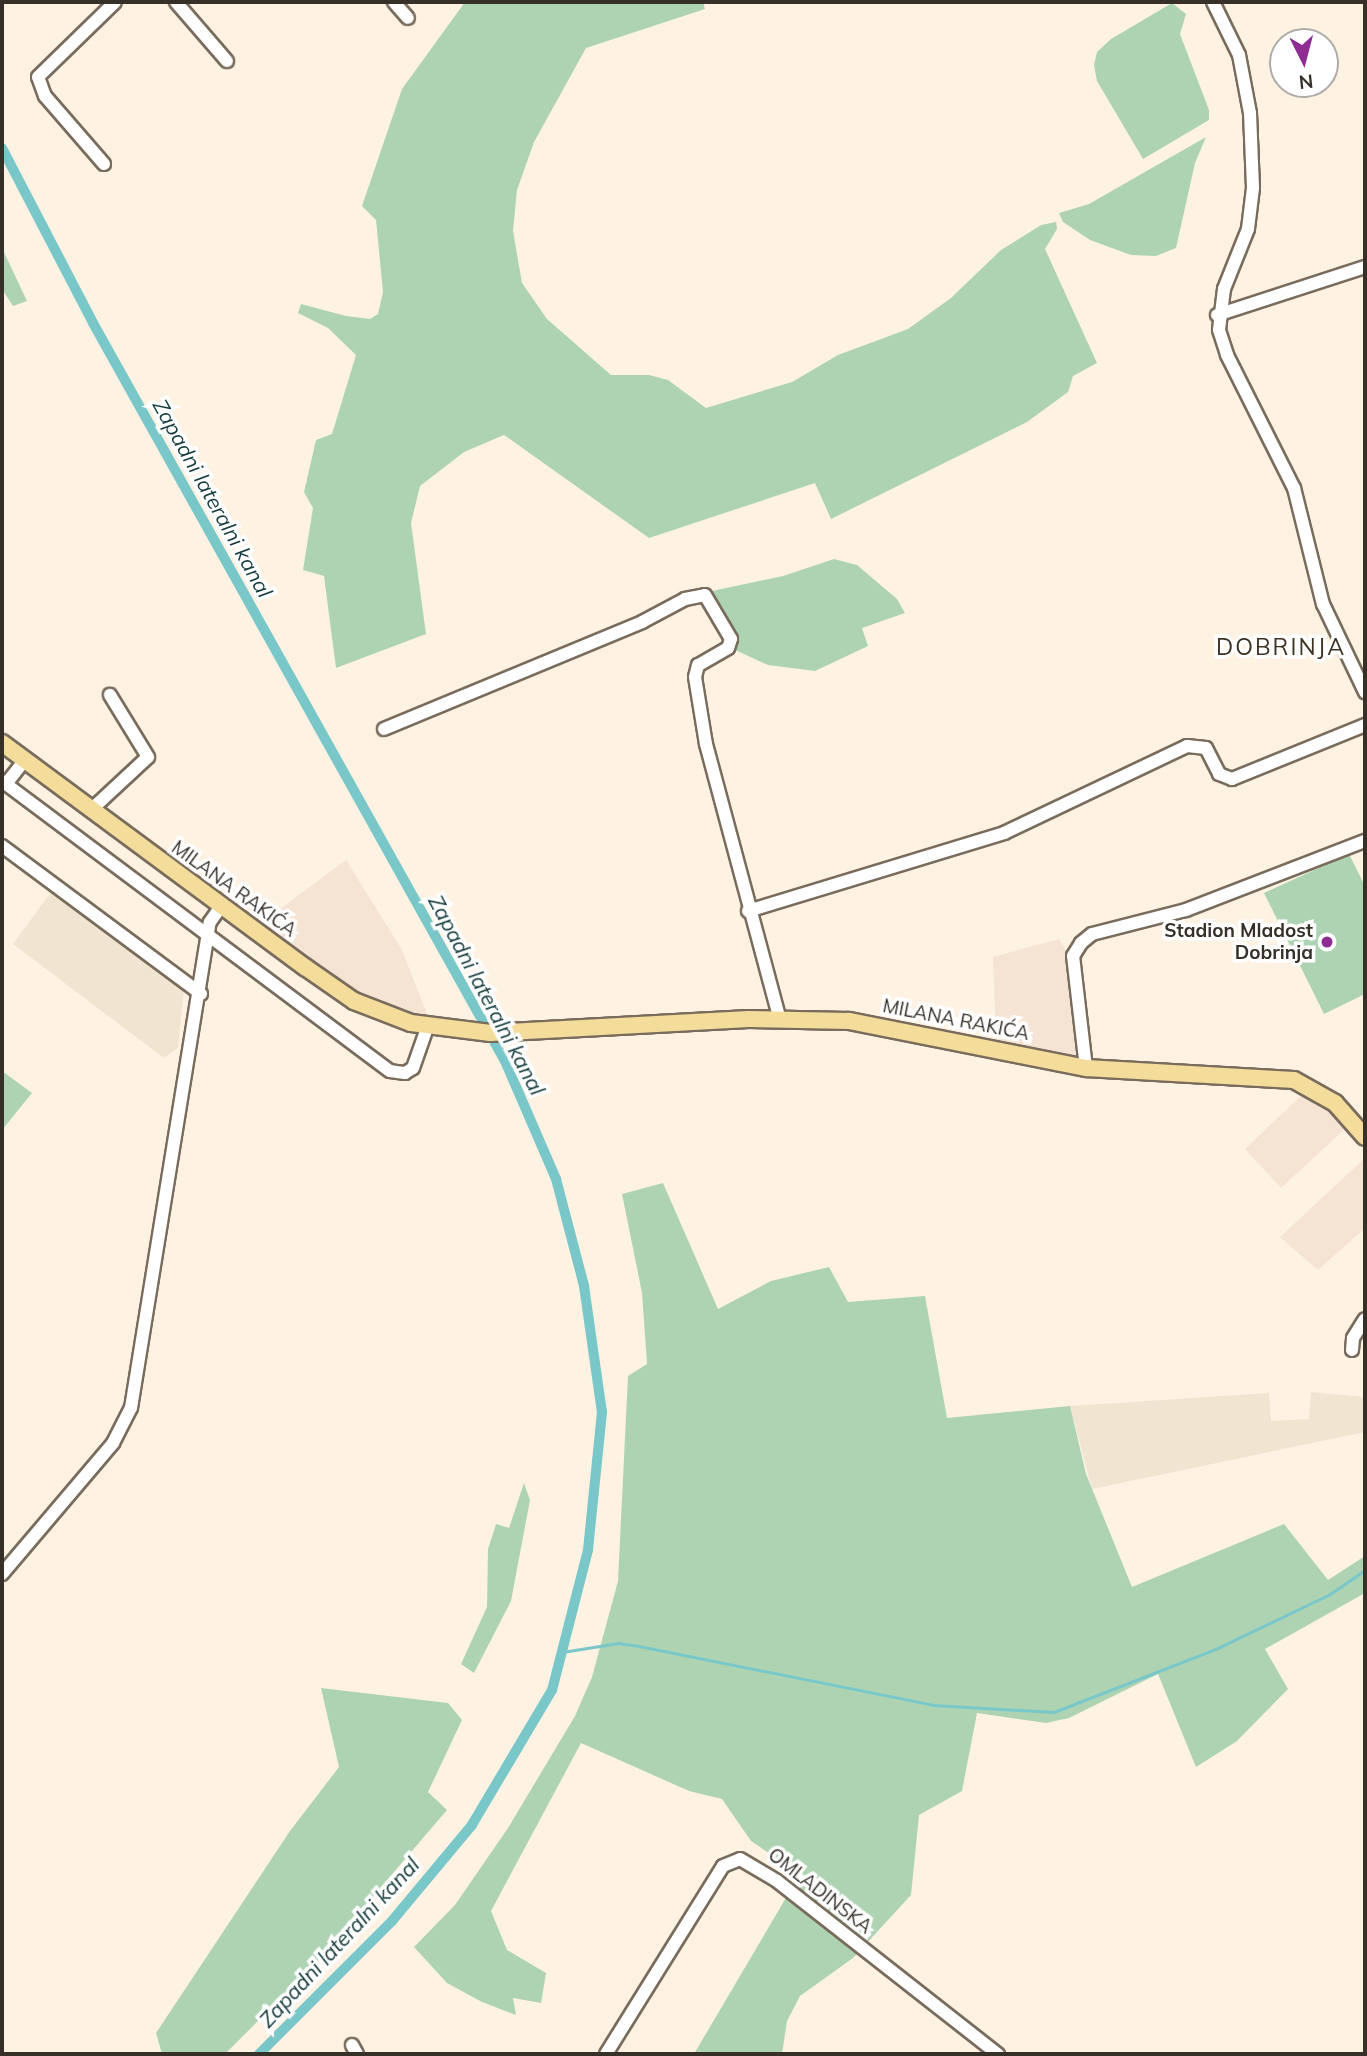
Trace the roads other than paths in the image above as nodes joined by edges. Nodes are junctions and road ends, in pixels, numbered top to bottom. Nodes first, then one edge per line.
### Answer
1 (115, 2) edge
2 (176, 2) edge
3 (394, 2) edge
4 (1213, 2) edge
5 (408, 18) dead end
6 (227, 61) dead end
7 (104, 164) dead end
8 (1365, 267) edge
9 (1217, 315) junction
10 (1365, 692) edge
11 (110, 695) dead end
12 (1365, 725) edge
13 (384, 729) dead end
14 (2, 743) edge
15 (25, 760) junction
16 (4, 783) edge
17 (92, 809) junction
18 (1365, 841) edge
19 (2, 846) edge
20 (221, 906) junction
21 (748, 911) junction
22 (210, 938) junction
23 (201, 994) junction
24 (780, 1020) junction
25 (427, 1028) junction
26 (1086, 1068) junction
27 (1365, 1137) edge
28 (1365, 1319) edge
29 (1352, 1350) dead end
30 (2, 1574) edge
31 (606, 2054) edge
32 (998, 2054) edge

1 - 7 street
2 - 6 street
3 - 5 street
4 - 9 street
8 - 9 street
9 - 10 street
11 - 17 street
12 - 21 street
13 - 21 street
14 - 15 main road, MILANA RAKIĆA
15 - 16 street
15 - 17 main road, MILANA RAKIĆA
16 - 22 street
17 - 20 main road, MILANA RAKIĆA
18 - 26 street
19 - 23 street
20 - 22 street
20 - 25 main road, MILANA RAKIĆA
21 - 24 street
22 - 23 street
22 - 25 street
23 - 30 street
24 - 25 main road, MILANA RAKIĆA
24 - 26 main road, MILANA RAKIĆA
26 - 27 main road, MILANA RAKIĆA
28 - 29 street
31 - 32 street, OMLADINSKA

